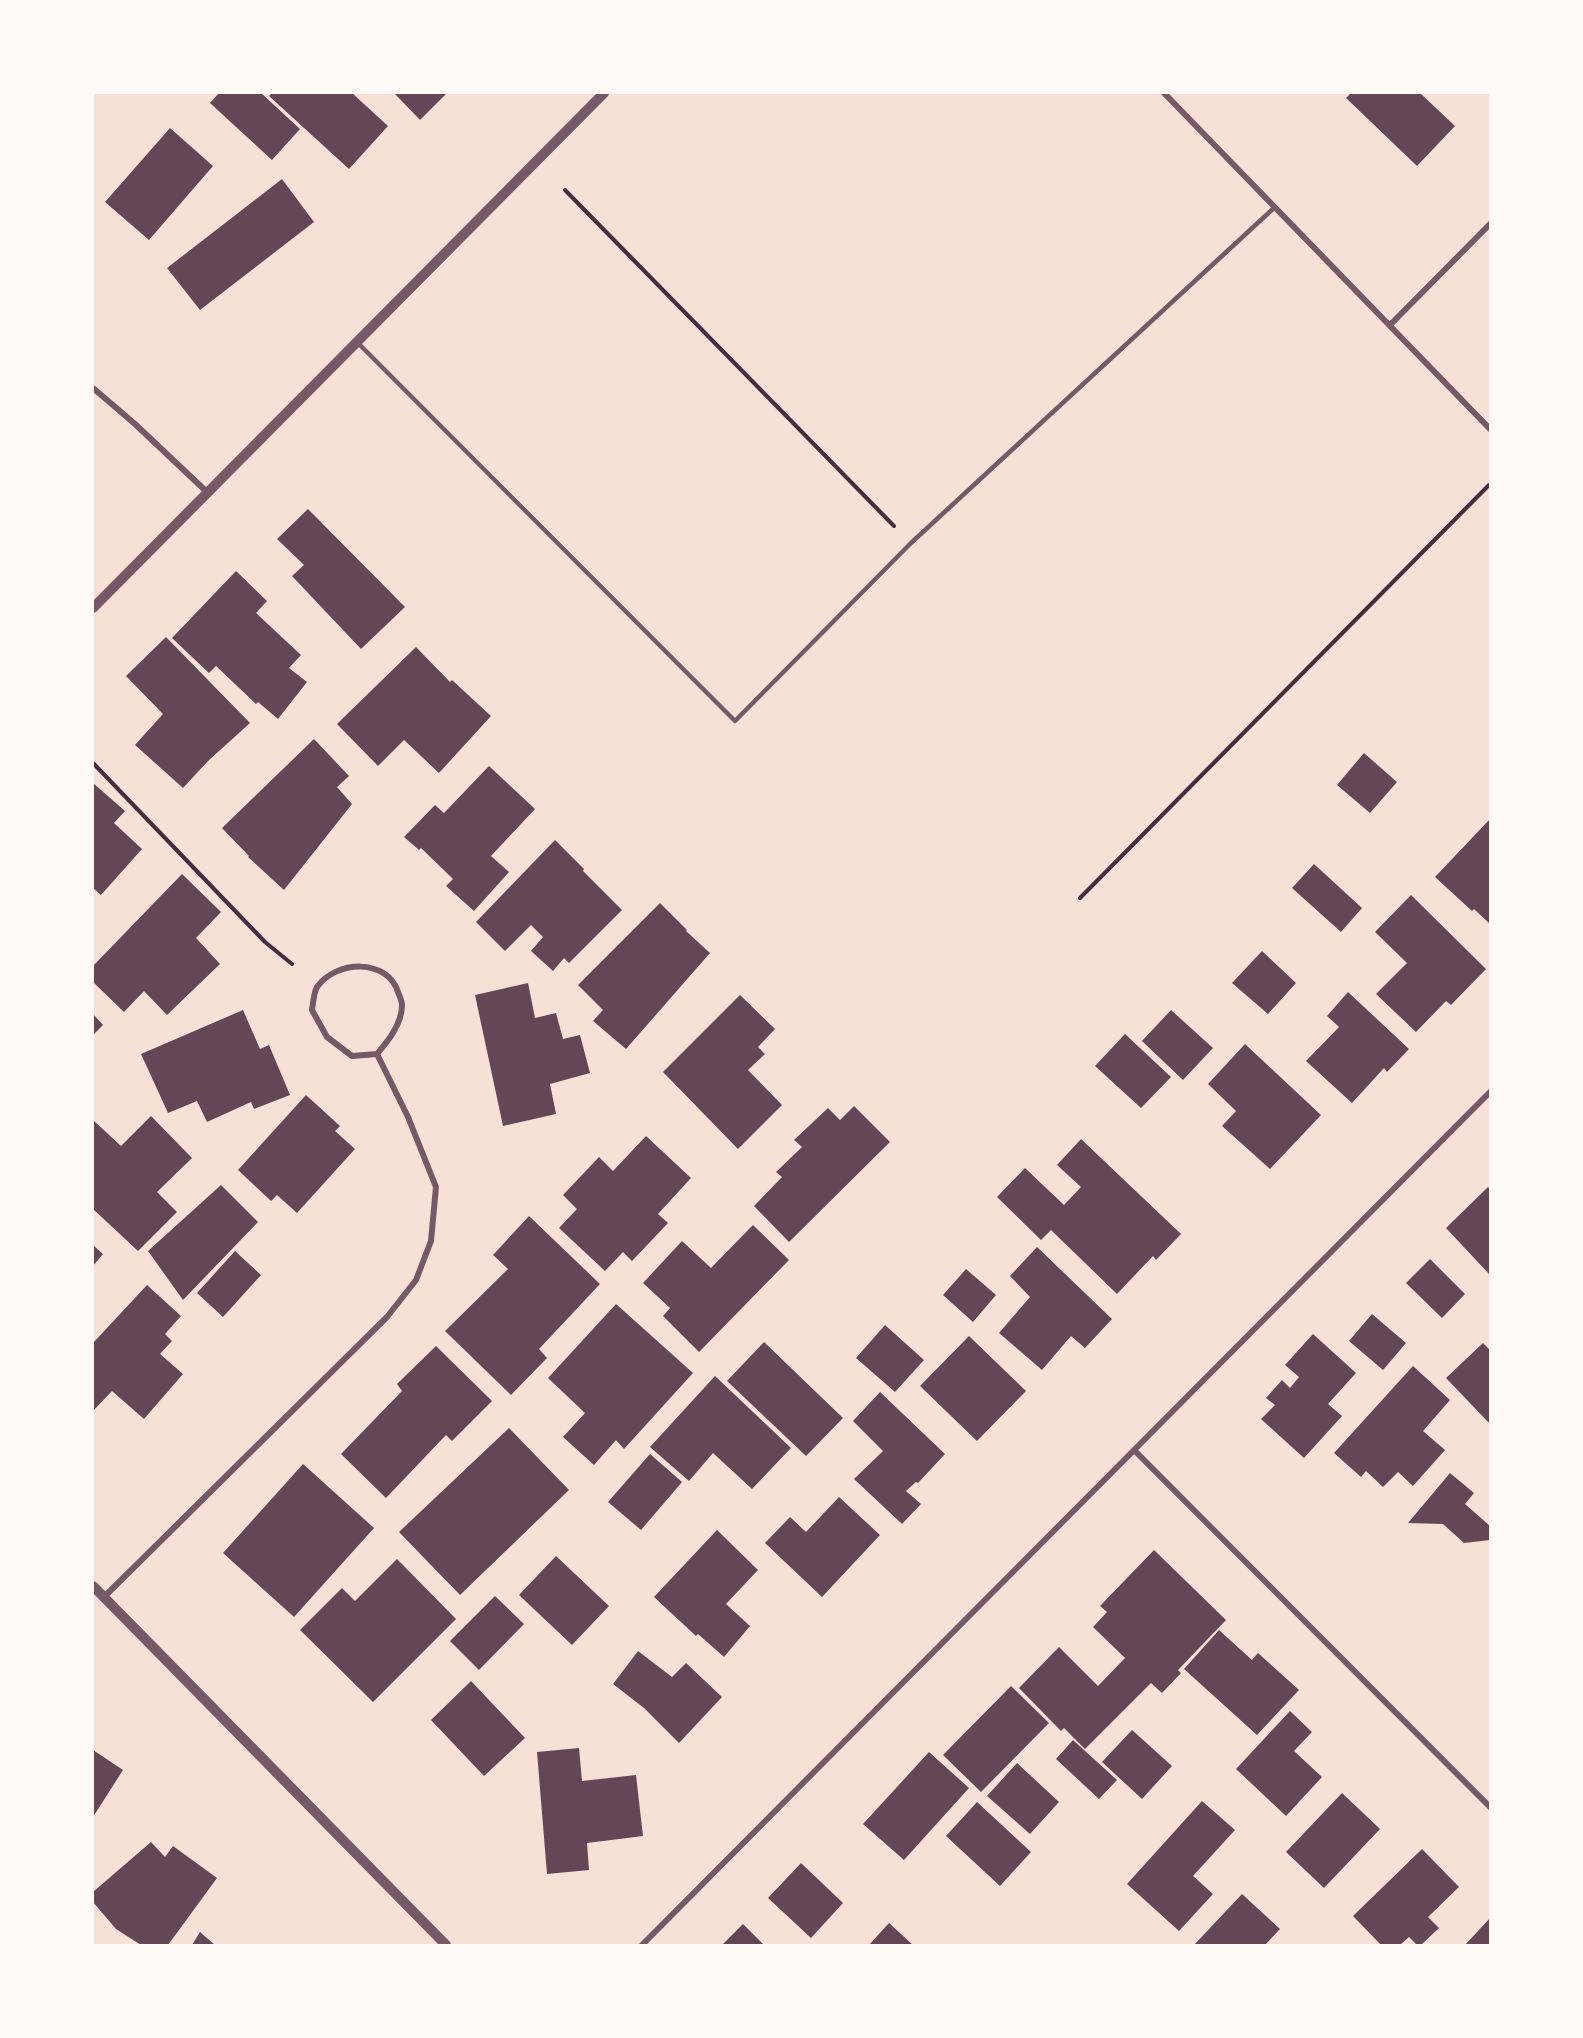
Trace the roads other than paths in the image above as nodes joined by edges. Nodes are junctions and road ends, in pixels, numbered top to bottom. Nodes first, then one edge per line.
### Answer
1 (604, 93) edge
2 (1164, 93) edge
3 (1275, 207) junction
4 (1490, 224) edge
5 (1390, 325) junction
6 (357, 342) junction
7 (93, 388) edge
8 (1490, 429) edge
9 (208, 493) junction
10 (93, 608) edge
11 (377, 1054) junction
12 (1490, 1092) edge
13 (1134, 1450) junction
14 (93, 1586) edge
15 (104, 1597) junction
16 (1490, 1807) edge
17 (446, 1945) edge
18 (642, 1945) edge

1 - 6 street
2 - 3 street
3 - 5 street
3 - 6 lane
4 - 5 street
5 - 8 street
6 - 9 street
7 - 9 street
9 - 10 street
11 - 11 street
11 - 15 street
12 - 13 street
13 - 16 street
13 - 18 street
14 - 15 street
15 - 17 street

